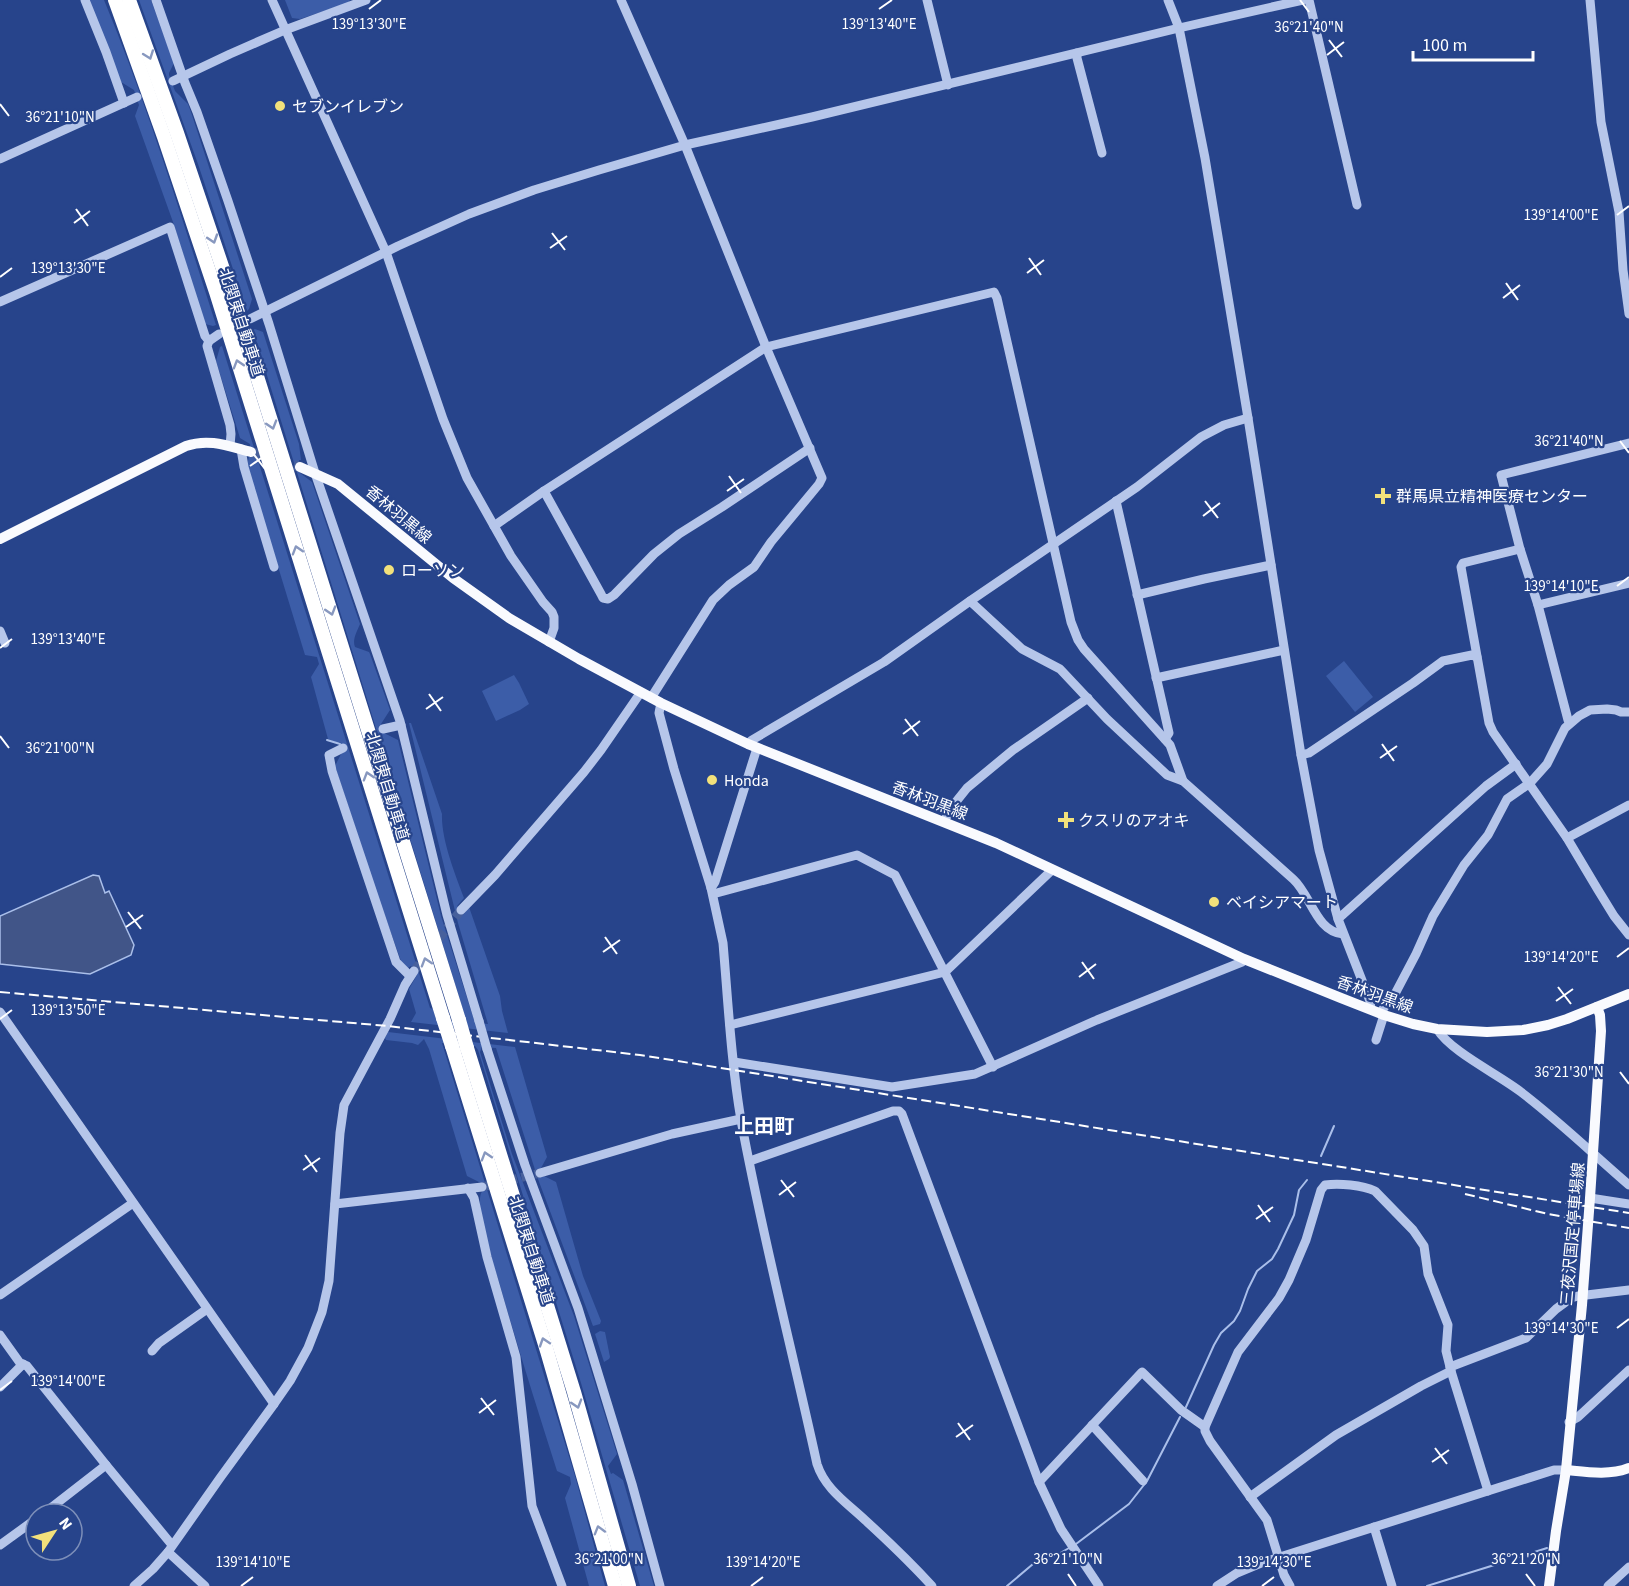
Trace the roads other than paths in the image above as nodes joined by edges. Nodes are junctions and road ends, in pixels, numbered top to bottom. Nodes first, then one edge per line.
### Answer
1 (85, 0) edge
2 (114, 0) edge
3 (129, 0) edge
4 (156, 0) edge
5 (272, 0) edge
6 (621, 0) edge
7 (927, 0) edge
8 (1168, 0) edge
9 (1303, 0) edge
10 (1309, 0) edge
11 (1590, 0) edge
12 (360, 1) edge
13 (1179, 28) junction
14 (285, 30) junction
15 (1077, 53) junction
16 (183, 76) junction
17 (173, 81) dead end
18 (948, 85) junction
19 (137, 98) dead end
20 (124, 103) junction
21 (685, 145) junction
22 (1102, 153) dead end
23 (0, 159) edge
24 (1357, 205) dead end
25 (386, 252) junction
26 (0, 302) edge
27 (265, 312) junction
28 (1629, 313) edge
29 (250, 319) dead end
30 (219, 334) dead end
31 (209, 341) junction
32 (766, 347) junction
33 (1248, 418) junction
34 (1629, 443) edge
35 (810, 448) junction
36 (240, 449) junction
37 (300, 468) tunnel mouth
38 (315, 473) junction
39 (544, 491) junction
40 (1116, 501) junction
41 (494, 526) junction
42 (0, 538) edge
43 (1054, 544) junction
44 (1520, 549) junction
45 (1271, 565) junction
46 (274, 567) dead end
47 (1629, 583) edge
48 (1137, 595) junction
49 (970, 601) junction
50 (1538, 605) junction
51 (0, 631) edge
52 (549, 642) junction
53 (5, 643) dead end
54 (1284, 650) junction
55 (1477, 657) junction
56 (1156, 678) junction
57 (651, 698) junction
58 (1088, 698) junction
59 (1629, 712) edge
60 (1571, 722) junction
61 (401, 725) junction
62 (382, 729) dead end
63 (1165, 739) junction
64 (752, 746) junction
65 (343, 748) dead end
66 (1301, 755) junction
67 (1516, 764) junction
68 (1183, 781) junction
69 (1530, 783) junction
70 (1629, 805) edge
71 (944, 821) junction
72 (1567, 838) junction
73 (1053, 870) junction
74 (712, 891) junction
75 (461, 910) tunnel mouth
76 (1338, 919) junction
77 (1343, 934) junction
78 (1629, 934) edge
79 (1244, 959) junction
80 (945, 972) junction
81 (1629, 994) edge
82 (1597, 1007) junction
83 (0, 1012) edge
84 (1378, 1012) junction
85 (730, 1025) junction
86 (1437, 1029) junction
87 (1376, 1040) dead end
88 (734, 1062) junction
89 (993, 1067) junction
90 (741, 1119) junction
91 (1593, 1153) junction
92 (750, 1161) junction
93 (540, 1173) tunnel mouth
94 (1629, 1185) edge
95 (482, 1187) tunnel mouth
96 (468, 1188) junction
97 (1590, 1198) junction
98 (133, 1203) junction
99 (335, 1204) junction
100 (1629, 1204) edge
101 (1629, 1290) edge
102 (0, 1295) edge
103 (1582, 1295) junction
104 (207, 1309) junction
105 (0, 1335) edge
106 (152, 1351) dead end
107 (23, 1364) junction
108 (1450, 1369) junction
109 (1627, 1376) edge
110 (0, 1387) edge
111 (274, 1404) junction
112 (1569, 1422) junction
113 (1092, 1425) junction
114 (1204, 1426) junction
115 (106, 1465) junction
116 (1629, 1468) edge
117 (1566, 1470) junction
118 (1143, 1480) dead end
119 (1039, 1482) junction
120 (1488, 1491) junction
121 (1250, 1497) junction
122 (58, 1502) edge
123 (1374, 1527) junction
124 (24, 1528) edge
125 (0, 1545) edge
126 (170, 1548) junction
127 (1278, 1557) junction
128 (1629, 1567) edge
129 (1095, 1584) edge
130 (134, 1586) edge
131 (205, 1586) edge
132 (562, 1586) edge
133 (615, 1586) edge
134 (629, 1586) edge
135 (660, 1586) edge
136 (932, 1586) edge
137 (1216, 1586) edge
138 (1290, 1586) edge
139 (1392, 1586) edge
140 (1549, 1586) edge
141 (1608, 1586) edge

1 - 20 street
133 -> 2 highway, 北関東自動車道, bridge
3 -> 134 highway, 北関東自動車道, bridge
4 - 16 street
5 - 14 street
6 - 21 street
7 - 18 street
8 - 13 street
9 - 13 street
10 - 24 street
11 - 28 street
12 - 14 street
13 - 15 street
13 - 33 street
14 - 16 street
14 - 25 street
15 - 18 street
15 - 22 street
16 - 17 street
16 - 27 street
18 - 21 street
19 - 20 street
20 - 23 street
21 - 25 street
21 - 32 street
25 - 27 street
25 - 41 street
26 - 31 street
27 - 29 street
27 - 38 street
30 - 31 street
31 - 36 street
32 - 35 street
32 - 39 street
32 - 43 street
33 - 40 street
33 - 45 street
34 - 44 street
35 - 39 street
35 - 57 street
36 - 42 main road
36 - 46 street
37 - 38 main road, 香林羽黒線
38 - 52 main road, 香林羽黒線
38 - 61 street
39 - 41 street
40 - 43 street
40 - 48 street
41 - 52 street
43 - 49 street
43 - 63 street
44 - 50 street
44 - 55 street
45 - 48 street
45 - 54 street
47 - 50 street
48 - 56 street
49 - 58 street
49 - 64 street
50 - 60 street
51 - 53 street
52 - 57 main road, 香林羽黒線
54 - 56 street
54 - 66 street
55 - 66 street
55 - 67 street
56 - 63 street
57 - 64 main road, 香林羽黒線
57 - 74 street
57 - 75 street
58 - 68 street
58 - 71 street
59 - 60 street
60 - 69 street
61 - 62 street
61 - 135 street, bridge
63 - 68 street
64 - 71 main road, 香林羽黒線
64 - 74 street
65 - 99 street
66 - 76 street
67 - 69 street
67 - 76 street
68 - 77 street
69 - 72 street
69 - 84 street
70 - 72 street
71 - 73 main road, 香林羽黒線
72 - 78 street
73 - 79 main road, 香林羽黒線
73 - 80 street
74 - 80 street
74 - 85 street
76 - 77 street
77 - 84 street
79 - 84 main road, 香林羽黒線
79 - 89 street
80 - 85 street
80 - 89 street
81 - 82 main road
82 - 86 main road, 香林羽黒線
82 - 91 main road, 三夜沢国定停車場線
83 - 98 street
84 - 86 main road, 香林羽黒線
84 - 87 street
85 - 88 street
86 - 91 street
88 - 89 street
88 - 90 street
90 - 92 street
90 - 93 street
91 - 94 street
91 - 97 main road, 三夜沢国定停車場線
92 - 119 street
92 - 136 street
95 - 96 street
96 - 99 street
96 - 132 street
97 - 100 street
97 - 103 main road, 三夜沢国定停車場線
98 - 102 street
98 - 104 street
99 - 111 street
101 - 103 street
103 - 108 street
103 - 112 main road, 三夜沢国定停車場線
104 - 106 street
104 - 111 street
105 - 107 street
107 - 110 street
107 - 115 street
108 - 114 street
108 - 120 street
108 - 121 street
109 - 112 street
111 - 126 street
112 - 117 main road, 三夜沢国定停車場線
113 - 114 street
113 - 118 street
113 - 119 street
114 - 121 street
115 - 122 street
115 - 126 street
116 - 117 main road
117 - 120 street
117 - 140 main road, 三夜沢国定停車場線
119 - 129 street
120 - 123 street
121 - 127 street
123 - 127 street
123 - 139 street
124 - 125 street
126 - 130 street
126 - 131 street
127 - 137 street
127 - 138 street
128 - 141 street

